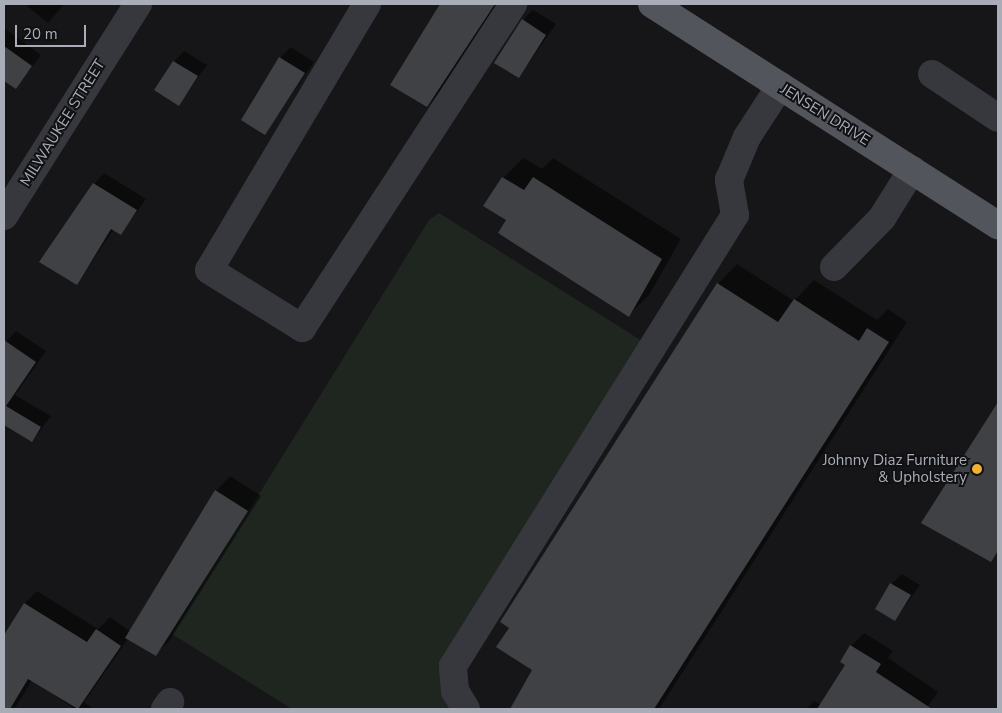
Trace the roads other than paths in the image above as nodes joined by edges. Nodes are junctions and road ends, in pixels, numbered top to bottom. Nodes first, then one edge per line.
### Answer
1 (138, 4) edge
2 (367, 4) edge
3 (513, 4) edge
4 (652, 4) edge
5 (932, 74) dead end
6 (780, 86) junction
7 (998, 118) edge
8 (912, 170) junction
9 (4, 216) edge
10 (997, 221) edge
11 (834, 267) dead end
12 (466, 709) edge

1 - 9 street, MILWAUKEE STREET
2 - 3 street
4 - 6 main road, JENSEN DRIVE
5 - 7 street
6 - 8 main road, JENSEN DRIVE
6 - 12 street
8 - 10 main road, JENSEN DRIVE
8 - 11 street

